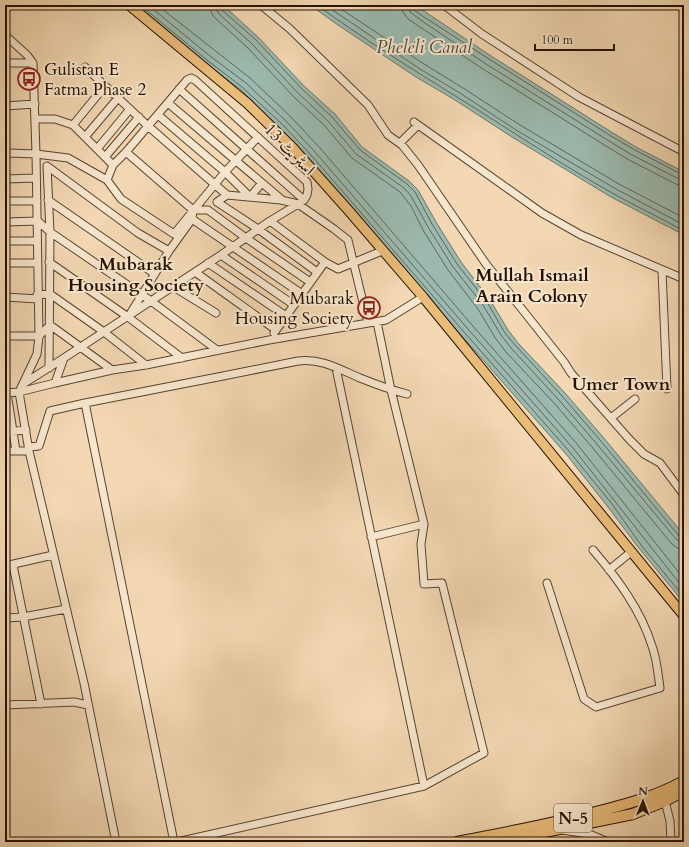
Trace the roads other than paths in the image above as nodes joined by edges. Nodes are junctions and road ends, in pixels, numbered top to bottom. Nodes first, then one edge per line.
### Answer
1 (129, 5) edge
2 (261, 5) edge
3 (444, 5) edge
4 (5, 34) edge
5 (5, 63) edge
6 (33, 63) junction
7 (86, 67) dead end
8 (105, 86) junction
9 (179, 89) junction
10 (118, 98) junction
11 (168, 103) junction
12 (35, 104) junction
13 (5, 106) edge
14 (130, 109) junction
15 (158, 115) junction
16 (139, 118) junction
17 (35, 119) junction
18 (73, 125) junction
19 (148, 126) junction
20 (85, 137) junction
21 (258, 137) junction
22 (400, 143) junction
23 (97, 149) junction
24 (246, 149) junction
25 (126, 152) junction
26 (684, 152) edge
27 (36, 154) junction
28 (5, 155) edge
29 (104, 157) junction
30 (235, 161) junction
31 (113, 165) junction
32 (225, 172) junction
33 (36, 178) junction
34 (5, 179) edge
35 (107, 180) junction
36 (215, 184) junction
37 (261, 184) junction
38 (227, 195) junction
39 (250, 197) junction
40 (48, 200) junction
41 (281, 200) junction
42 (5, 201) edge
43 (37, 201) junction
44 (217, 202) junction
45 (301, 202) junction
46 (193, 210) junction
47 (208, 210) junction
48 (192, 219) junction
49 (270, 221) junction
50 (5, 222) edge
51 (38, 222) junction
52 (258, 229) junction
53 (50, 232) junction
54 (246, 238) junction
55 (5, 241) edge
56 (38, 241) junction
57 (233, 247) junction
58 (169, 251) junction
59 (382, 251) junction
60 (221, 255) junction
61 (49, 262) junction
62 (325, 262) junction
63 (5, 263) edge
64 (37, 263) junction
65 (208, 263) junction
66 (354, 264) junction
67 (662, 270) junction
68 (195, 272) junction
69 (318, 272) junction
70 (155, 274) junction
71 (684, 279) edge
72 (310, 282) junction
73 (172, 286) junction
74 (50, 294) junction
75 (302, 294) junction
76 (142, 295) junction
77 (5, 297) edge
78 (37, 297) junction
79 (423, 297) junction
80 (151, 301) junction
81 (294, 305) junction
82 (216, 313) dead end
83 (286, 316) junction
84 (128, 317) junction
85 (377, 322) junction
86 (368, 323) junction
87 (50, 325) junction
88 (276, 330) junction
89 (104, 332) junction
90 (5, 336) edge
91 (39, 336) junction
92 (269, 340) junction
93 (82, 348) junction
94 (217, 350) junction
95 (64, 358) junction
96 (182, 358) junction
97 (146, 365) junction
98 (49, 368) junction
99 (336, 368) junction
100 (112, 370) junction
101 (55, 383) junction
102 (23, 384) junction
103 (666, 389) dead end
104 (391, 390) junction
105 (19, 392) junction
106 (6, 393) edge
107 (407, 394) dead end
108 (635, 399) dead end
109 (85, 402) junction
110 (611, 418) junction
111 (26, 430) junction
112 (13, 431) junction
113 (5, 432) edge
114 (29, 449) junction
115 (5, 451) edge
116 (16, 451) junction
117 (684, 495) edge
118 (424, 524) junction
119 (371, 537) junction
120 (593, 550) dead end
121 (631, 552) junction
122 (53, 555) junction
123 (13, 565) junction
124 (5, 566) edge
125 (609, 570) junction
126 (547, 583) dead end
127 (66, 609) junction
128 (23, 616) junction
129 (684, 616) edge
130 (5, 618) edge
131 (41, 704) junction
132 (5, 705) edge
133 (88, 705) junction
134 (684, 781) edge
135 (424, 786) junction
136 (684, 792) edge
137 (665, 801) junction
138 (557, 830) junction
139 (523, 839) edge
140 (502, 841) edge
141 (116, 842) edge
142 (176, 842) edge
143 (457, 842) edge
144 (490, 842) edge
145 (608, 842) edge
146 (671, 842) edge

1 - 59 main road
2 - 22 street
3 - 26 street
4 - 6 street
5 - 6 street
6 - 12 street
7 - 8 street
8 - 10 street
8 - 18 street
9 - 11 street, اسٹریٹ 13
9 - 21 street, اسٹریٹ 13
9 - 24 street
10 - 14 street
10 - 20 street
11 - 15 street, اسٹریٹ 13
11 - 30 street
12 - 13 street
12 - 17 street
14 - 16 street
14 - 23 street
15 - 19 street, اسٹریٹ 13
15 - 32 street
16 - 19 street
16 - 29 street
17 - 18 street
17 - 27 street
18 - 20 street
19 - 25 street, اسٹریٹ 13
19 - 36 street
20 - 23 street
21 - 24 street
21 - 45 street, اسٹریٹ 13
22 - 67 street
22 - 110 street
23 - 29 street
24 - 30 street
24 - 45 street
25 - 31 street, اسٹریٹ 13
25 - 46 street
27 - 28 street
27 - 33 street
27 - 35 street
29 - 31 street
30 - 32 street
30 - 37 street
31 - 35 street, اسٹریٹ 13
32 - 36 street
32 - 39 street
33 - 34 street
33 - 43 street
35 - 46 street
36 - 38 street
36 - 46 street
37 - 39 street
37 - 41 street
38 - 39 street
38 - 44 street
39 - 41 street
40 - 53 street
40 - 58 street
40 - 70 street
41 - 45 street
42 - 43 street
43 - 51 street
44 - 47 street
44 - 52 street
45 - 49 street
45 - 66 street
46 - 47 street
46 - 48 street
47 - 54 street
48 - 57 street
48 - 58 street
49 - 52 street
49 - 62 street
50 - 51 street
51 - 53 street
51 - 56 street
52 - 54 street
52 - 69 street
53 - 61 street
53 - 76 street
54 - 57 street
54 - 72 street
55 - 56 street
56 - 64 street
57 - 60 street
57 - 75 street
58 - 70 street
59 - 66 street
59 - 79 main road
60 - 65 street
60 - 81 street
61 - 74 street
61 - 84 street
62 - 66 street
62 - 69 street
63 - 64 street
64 - 78 street
65 - 68 street
65 - 83 street
66 - 86 street
67 - 71 street
67 - 103 street
68 - 73 street
68 - 88 street
69 - 72 street
70 - 76 street
72 - 75 street
73 - 80 street
73 - 82 street
74 - 78 street
74 - 87 street
74 - 89 street
75 - 81 street
76 - 80 street
76 - 84 street
77 - 78 street
78 - 91 street
79 - 85 street
79 - 121 main road
80 - 84 street
80 - 94 street
81 - 83 street
83 - 88 street
84 - 89 street
84 - 96 street
85 - 86 street
85 - 104 street
86 - 92 street
87 - 91 street
87 - 93 street
87 - 98 street
88 - 92 street
89 - 93 street
89 - 97 street
90 - 91 street
91 - 102 street
92 - 94 street
93 - 95 street
93 - 100 street
94 - 96 street
95 - 98 street
95 - 101 street
96 - 97 street
97 - 100 street
98 - 102 street
99 - 104 street
99 - 109 street
99 - 119 street
100 - 101 street
101 - 105 street
102 - 105 street
104 - 107 street
104 - 118 street
105 - 106 street
105 - 111 street
106 - 112 street
108 - 110 street
109 - 114 street
109 - 142 street
110 - 117 street
111 - 112 street
111 - 114 street
112 - 113 street
112 - 116 street
114 - 116 street
114 - 122 street
115 - 116 street
118 - 119 street
118 - 135 street
119 - 135 street
120 - 125 street
121 - 125 street
121 - 129 main road
122 - 123 street
122 - 127 street
123 - 124 street
123 - 128 street
125 - 126 street
127 - 128 street
127 - 133 street
128 - 130 street
128 - 131 street
131 - 132 street
131 - 133 street
133 - 141 street
134 - 143 highway, N-5
135 - 142 street
136 - 137 highway, N-5
137 - 138 highway, N-5
137 - 146 street
138 - 139 highway, N-5
138 - 145 street
139 - 140 highway, N-5
140 - 144 highway, N-5

